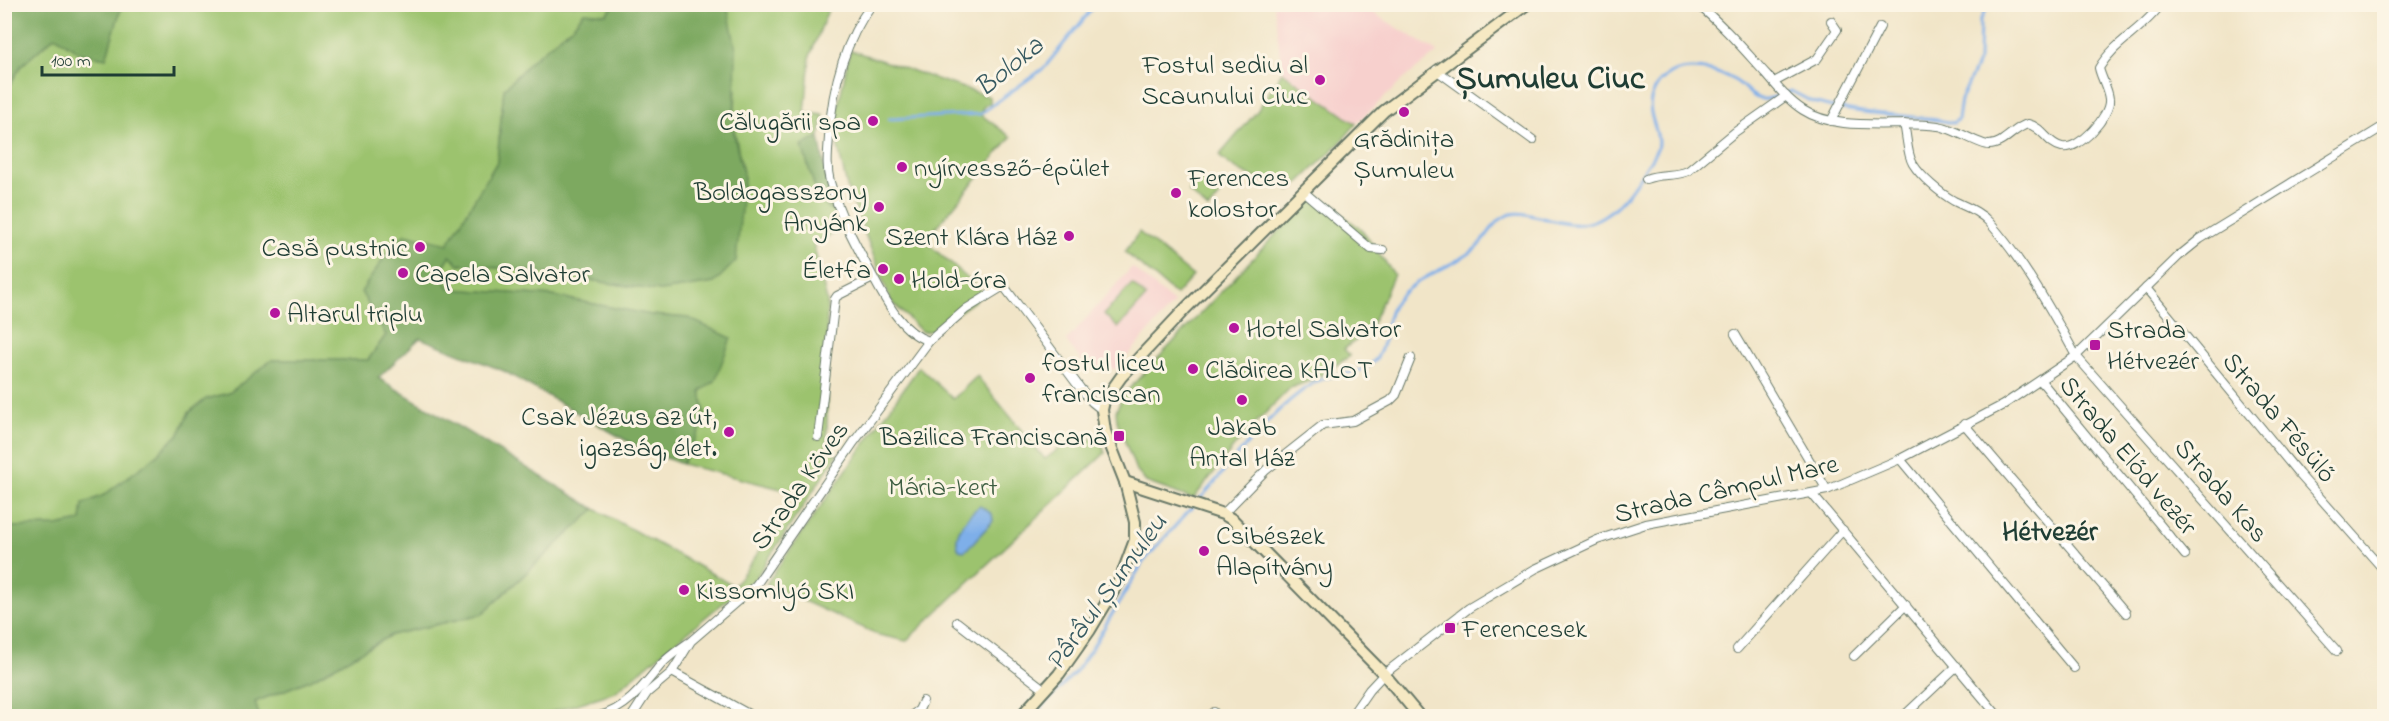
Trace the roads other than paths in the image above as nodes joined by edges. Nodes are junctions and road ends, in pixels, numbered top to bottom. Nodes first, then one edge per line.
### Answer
1 (872, 4) edge
2 (1527, 4) edge
3 (1697, 4) edge
4 (2161, 4) edge
5 (1830, 21) dead end
6 (1880, 27) dead end
7 (1436, 70) junction
8 (1774, 82) junction
9 (1786, 96) junction
10 (1831, 121) junction
11 (1904, 124) junction
12 (2385, 126) edge
13 (1533, 140) dead end
14 (1646, 179) dead end
15 (1304, 192) junction
16 (1383, 250) dead end
17 (873, 278) junction
18 (2146, 288) junction
19 (1735, 334) dead end
20 (929, 341) junction
21 (2076, 356) junction
22 (1411, 358) dead end
23 (2041, 381) junction
24 (1102, 410) junction
25 (1964, 424) junction
26 (818, 437) dead end
27 (1900, 459) junction
28 (1125, 482) junction
29 (1827, 490) junction
30 (1812, 494) junction
31 (1223, 514) junction
32 (1843, 530) junction
33 (2185, 555) dead end
34 (2385, 570) edge
35 (1906, 605) junction
36 (2126, 613) dead end
37 (957, 622) dead end
38 (692, 640) junction
39 (1737, 649) dead end
40 (2337, 651) dead end
41 (1854, 656) dead end
42 (1957, 666) junction
43 (2074, 668) dead end
44 (672, 672) junction
45 (1384, 674) junction
46 (1045, 690) junction
47 (923, 701) dead end
48 (625, 702) junction
49 (634, 713) edge
50 (1906, 714) dead end
51 (599, 717) edge
52 (752, 717) edge
53 (911, 717) edge
54 (1021, 717) edge
55 (1351, 717) edge
56 (1419, 717) edge
57 (1998, 717) edge

1 - 17 street
2 - 7 street
3 - 8 street
4 - 11 street
5 - 8 street
6 - 10 street
7 - 13 street
7 - 15 street
8 - 9 street
9 - 10 street
9 - 14 street
10 - 11 street
11 - 21 street, Strada Kas
12 - 18 street, Strada Câmpul Mare
15 - 16 street
15 - 24 street
17 - 20 street
17 - 26 street
18 - 21 street, Strada Câmpul Mare
18 - 34 street, Strada Fésülő
19 - 29 street
20 - 24 street, Strada Köves
20 - 38 street, Strada Köves
21 - 23 street, Strada Câmpul Mare
21 - 40 street, Strada Kas
22 - 31 street
23 - 25 street, Strada Câmpul Mare
23 - 33 street, Strada Előd vezér
24 - 28 street
25 - 27 street, Strada Câmpul Mare
25 - 36 street
27 - 29 street, Strada Câmpul Mare
27 - 43 street
28 - 31 street
28 - 46 street
29 - 30 street, Strada Câmpul Mare
30 - 32 street
30 - 45 street, Strada Câmpul Mare
31 - 45 street
32 - 35 street
32 - 39 street
35 - 41 street
35 - 42 street
37 - 46 street
38 - 44 street, Strada Köves
38 - 48 street, Strada Köves
42 - 50 street
42 - 57 street
44 - 49 street, Strada Köves
44 - 52 street
45 - 55 street, Strada Câmpul Mare
45 - 56 street
46 - 54 street
47 - 53 street
48 - 49 street, Strada Köves
48 - 51 street, Strada Köves

